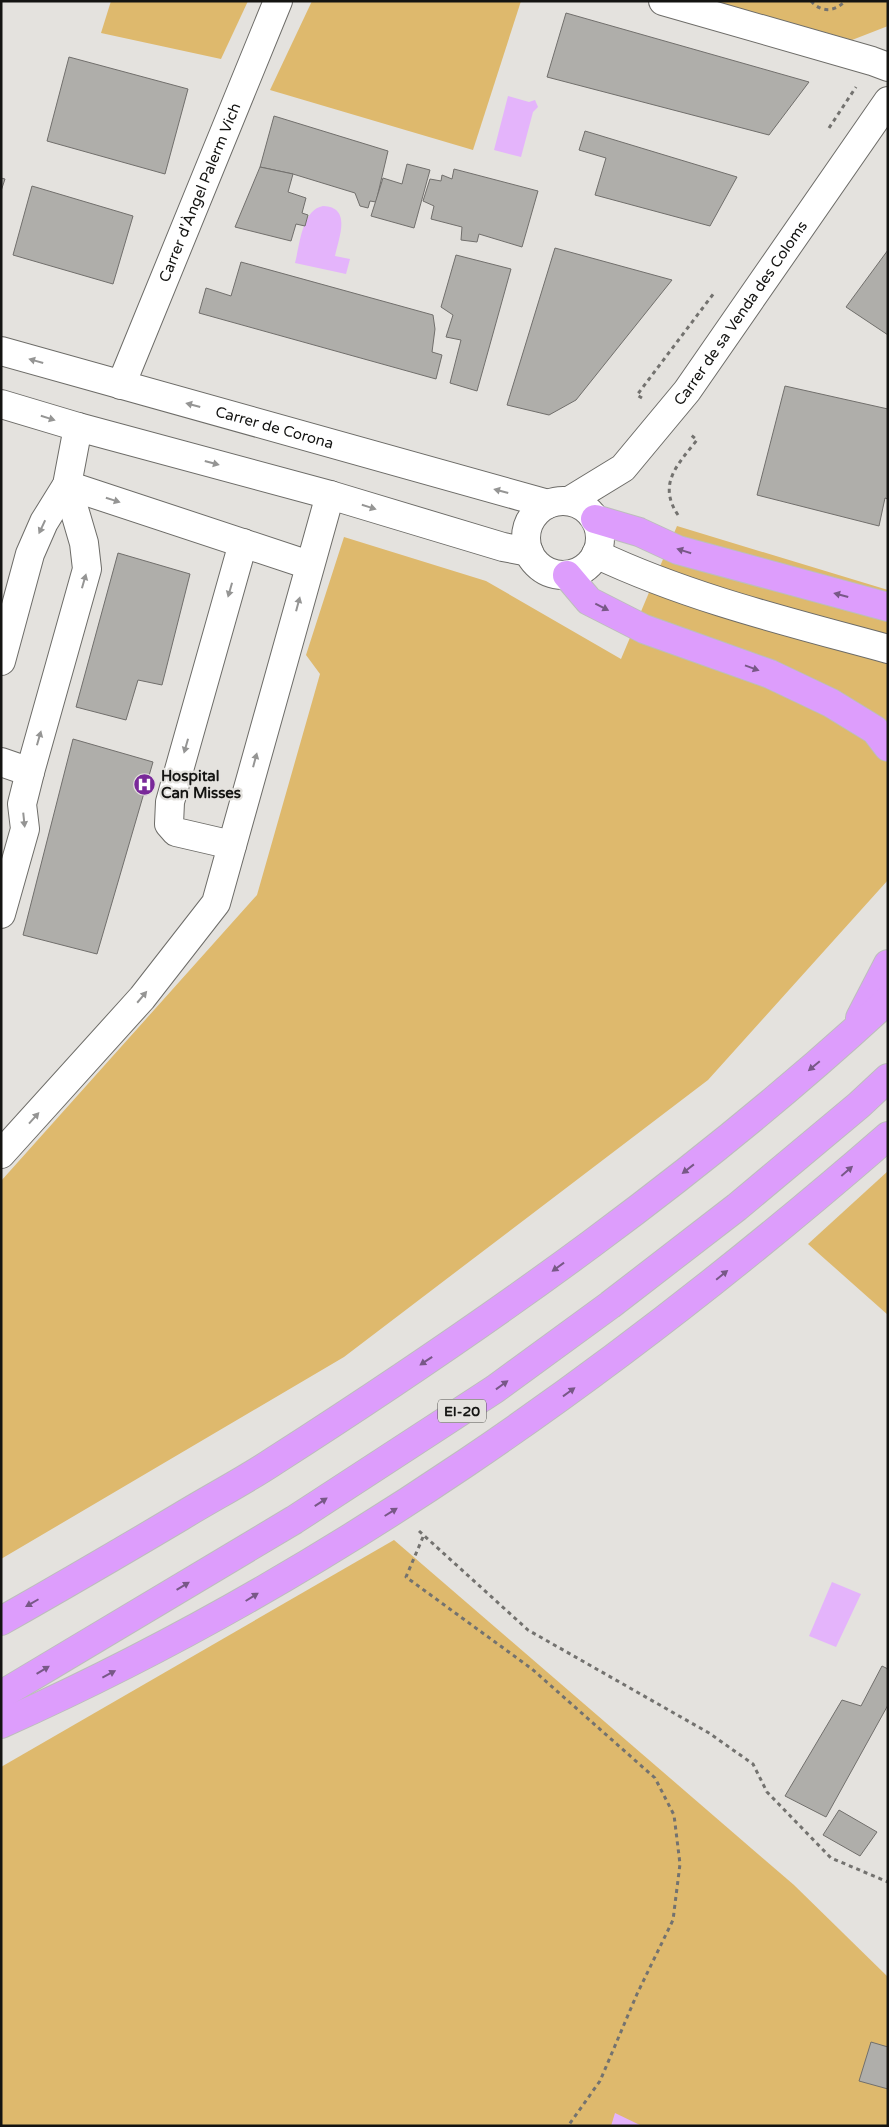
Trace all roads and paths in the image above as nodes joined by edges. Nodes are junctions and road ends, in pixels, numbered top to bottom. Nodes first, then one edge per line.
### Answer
1 (278, 1) edge
2 (663, 1) edge
3 (811, 1) edge
4 (845, 1) edge
5 (888, 67) edge
6 (888, 101) edge
7 (1, 351) edge
8 (121, 385) junction
9 (1, 404) edge
10 (78, 427) junction
11 (67, 485) junction
12 (330, 495) junction
13 (558, 502) junction
14 (595, 519) junction
15 (243, 543) junction
16 (529, 552) junction
17 (596, 554) junction
18 (309, 565) junction
19 (567, 574) junction
20 (888, 607) edge
21 (888, 649) edge
22 (1, 661) edge
23 (888, 747) edge
24 (1, 762) edge
25 (30, 772) junction
26 (232, 845) junction
27 (1, 914) edge
28 (888, 964) edge
29 (888, 1000) edge
30 (851, 1034) junction
31 (888, 1078) edge
32 (888, 1136) edge
33 (1, 1154) edge
34 (1, 1621) edge
35 (1, 1695) edge
36 (1, 1724) edge
37 (888, 1882) edge
38 (568, 2126) edge

1 - 8 street, Carrer d'Àngel Palerm Vich
2 - 5 street
3 - 4 path
6 - 13 street, Carrer de sa Venda des Coloms
8 -> 7 street, Carrer de Corona
13 -> 8 street, Carrer de Corona
9 -> 10 street
10 - 11 street
10 -> 12 street
11 -> 15 street
11 -> 22 street
25 -> 11 street
12 -> 16 street
12 - 18 street
13 - 14 street
13 - 16 street
14 - 17 street
20 -> 14 highway
15 - 18 street
15 -> 26 street
16 - 19 street
17 - 19 street
17 - 21 street
26 -> 18 street
19 -> 23 highway
24 - 25 street
25 -> 27 street
33 -> 26 street
28 - 30 highway
29 - 30 highway
30 -> 34 highway
35 -> 31 highway, EI-20
36 -> 32 highway
37 - 38 path

